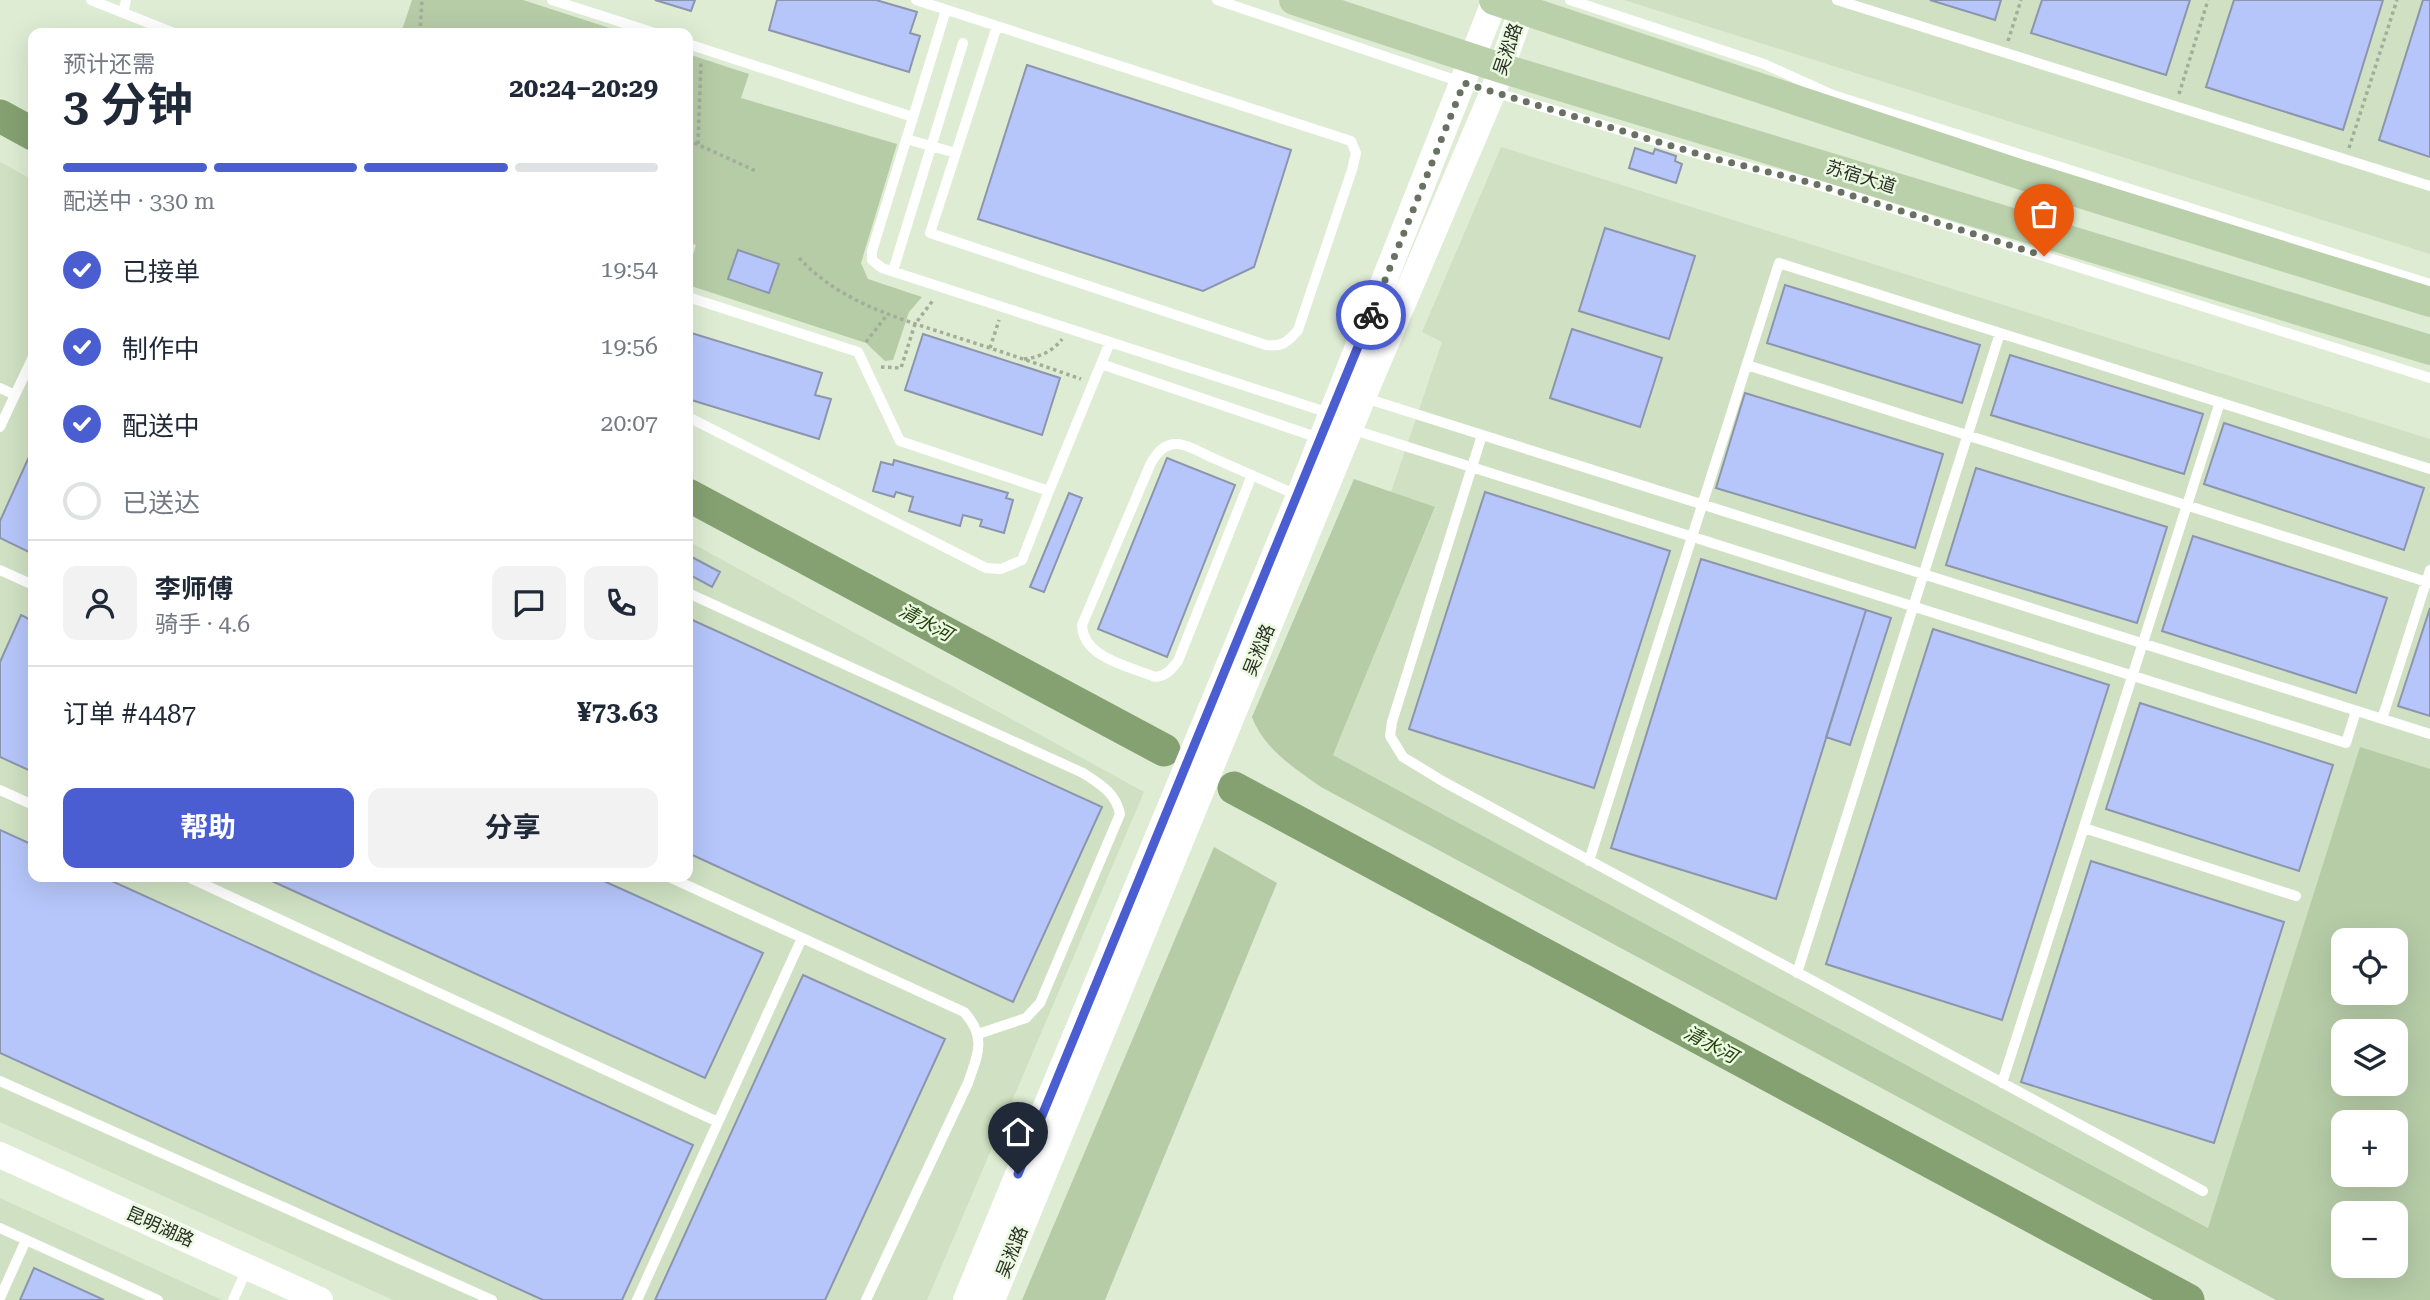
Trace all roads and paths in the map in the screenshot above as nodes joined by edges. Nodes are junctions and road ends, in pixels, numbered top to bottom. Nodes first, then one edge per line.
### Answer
1 (91, 0) edge
2 (127, 0) edge
3 (422, 0) edge
4 (552, 0) edge
5 (916, 0) edge
6 (1217, 0) edge
7 (1294, 0) edge
8 (1570, 0) edge
9 (1838, 0) edge
10 (2021, 0) edge
11 (2208, 0) edge
12 (2397, 0) edge
13 (1506, 2) edge
14 (946, 10) junction
15 (123, 13) junction
16 (997, 26) junction
17 (161, 28) edge
18 (420, 28) edge
19 (639, 28) edge
20 (963, 43) dead end
21 (693, 46) edge
22 (701, 48) junction
23 (2004, 53) junction
24 (1468, 71) junction
25 (1497, 80) junction
26 (2175, 106) junction
27 (913, 117) junction
28 (906, 139) junction
29 (693, 142) edge
30 (698, 145) junction
31 (931, 146) junction
32 (956, 153) junction
33 (2346, 160) junction
34 (758, 172) dead end
35 (2430, 187) edge
36 (799, 258) dead end
37 (893, 271) junction
38 (2430, 285) edge
39 (942, 288) junction
40 (693, 300) edge
41 (2430, 302) edge
42 (1003, 307) junction
43 (888, 315) junction
44 (915, 324) junction
45 (1070, 329) junction
46 (2000, 333) junction
47 (1110, 342) junction
48 (990, 348) junction
49 (2430, 350) edge
50 (858, 352) junction
51 (1023, 359) junction
52 (1101, 364) junction
53 (1747, 365) junction
54 (865, 367) junction
55 (28, 368) edge
56 (2430, 378) edge
57 (1093, 383) junction
58 (0, 388) edge
59 (15, 395) junction
60 (2220, 402) junction
61 (693, 420) edge
62 (1342, 420) junction
63 (0, 427) edge
64 (1482, 435) junction
65 (1967, 435) junction
66 (1472, 467) junction
67 (2430, 469) edge
68 (1252, 475) junction
69 (1049, 491) junction
70 (1299, 496) junction
71 (1702, 504) junction
72 (2187, 505) junction
73 (1692, 537) junction
74 (2430, 570) edge
75 (1, 573) edge
76 (1923, 574) junction
77 (2428, 582) edge
78 (28, 583) edge
79 (693, 595) edge
80 (1913, 607) junction
81 (2143, 644) junction
82 (2132, 676) junction
83 (2356, 711) junction
84 (2382, 719) junction
85 (2430, 734) edge
86 (0, 790) edge
87 (28, 803) edge
88 (2084, 828) junction
89 (1589, 861) junction
90 (199, 882) edge
91 (680, 882) edge
92 (2296, 896) dead end
93 (802, 938) junction
94 (1797, 972) junction
95 (978, 1034) junction
96 (0, 1081) edge
97 (2002, 1083) junction
98 (718, 1122) junction
99 (0, 1155) edge
100 (2203, 1191) dead end
101 (0, 1228) edge
102 (26, 1240) junction
103 (248, 1267) junction
104 (0, 1298) edge
105 (158, 1300) edge
106 (233, 1300) edge
107 (320, 1300) edge
108 (492, 1300) edge
109 (637, 1300) edge
110 (866, 1300) edge
111 (966, 1300) edge
112 (992, 1300) edge

1 - 15 lane
2 - 15 lane
3 - 18 path
4 - 19 lane
5 - 14 lane
6 - 24 lane
7 - 24 main road, 苏宿大道
8 - 38 lane
9 - 23 lane
10 - 23 path
11 - 26 path
12 - 33 path
13 - 24 main road, 吴淞路
13 - 25 main road, 吴淞路
13 - 41 main road
14 - 16 lane
14 - 27 lane
15 - 17 lane
16 - 32 lane
16 - 32 lane
20 - 31 lane
21 - 22 lane
22 - 27 lane
22 - 30 path
23 - 26 lane
24 - 25 main road, 苏宿大道
24 - 62 main road, 吴淞路
25 - 49 main road, 苏宿大道
25 - 56 lane
25 - 62 main road, 吴淞路
26 - 33 lane
27 - 28 lane
28 - 31 lane
28 - 37 lane
29 - 30 path
30 - 34 path
31 - 32 lane
31 - 37 lane
33 - 35 lane
36 - 43 path
37 - 39 lane
39 - 42 lane
39 - 44 path
40 - 50 lane
42 - 45 lane
42 - 48 path
43 - 44 path
43 - 50 path
44 - 48 path
44 - 54 path
45 - 47 lane
45 - 51 path
46 - 53 lane
46 - 60 lane
46 - 65 lane
47 - 52 lane
47 - 62 lane
48 - 51 path
50 - 54 lane
51 - 57 path
52 - 57 lane
52 - 62 lane
53 - 65 lane
53 - 71 lane
54 - 69 lane
55 - 59 lane
57 - 69 lane
58 - 59 lane
59 - 63 lane
60 - 67 lane
60 - 72 lane
61 - 69 lane
62 - 64 lane
62 - 66 lane
62 - 70 main road, 吴淞路
62 - 112 main road, 吴淞路
64 - 66 lane
64 - 71 lane
65 - 72 lane
65 - 76 lane
66 - 73 lane
66 - 89 lane
68 - 68 lane
68 - 70 lane
70 - 111 main road, 吴淞路
71 - 73 lane
71 - 76 lane
72 - 77 lane
72 - 81 lane
73 - 80 lane
73 - 89 lane
74 - 77 lane
75 - 78 lane
76 - 80 lane
76 - 81 lane
77 - 84 lane
79 - 95 lane
80 - 82 lane
80 - 94 lane
81 - 82 lane
81 - 83 lane
82 - 83 lane
82 - 88 lane
83 - 84 lane
84 - 85 lane
86 - 87 lane
88 - 92 lane
88 - 97 lane
89 - 94 lane
90 - 98 lane
91 - 93 lane
93 - 95 lane
93 - 98 lane
94 - 97 lane
95 - 110 lane
96 - 108 lane
97 - 100 lane
98 - 109 lane
99 - 103 main road, 昆明湖路
101 - 102 lane
102 - 104 lane
102 - 105 lane
103 - 106 lane
103 - 107 main road, 昆明湖路

